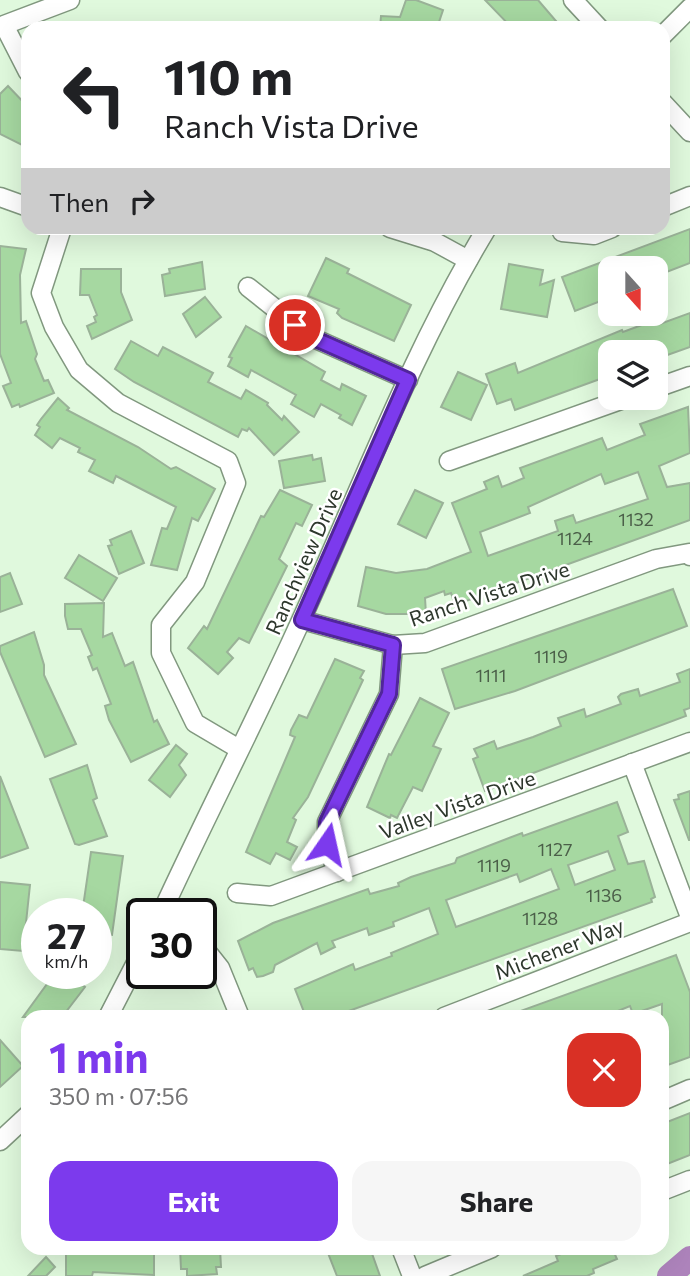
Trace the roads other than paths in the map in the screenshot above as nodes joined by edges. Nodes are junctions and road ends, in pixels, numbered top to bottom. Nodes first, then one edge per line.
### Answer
1 (70, 0) edge
2 (572, 0) edge
3 (690, 8) edge
4 (592, 21) edge
5 (670, 28) edge
6 (21, 58) edge
7 (670, 111) edge
8 (690, 132) edge
9 (690, 196) edge
10 (0, 198) edge
11 (670, 204) edge
12 (21, 205) edge
13 (60, 235) edge
14 (412, 235) edge
15 (483, 235) edge
16 (468, 260) junction
17 (248, 287) dead end
18 (690, 376) edge
19 (408, 380) junction
20 (668, 384) edge
21 (598, 408) edge
22 (449, 461) dead end
23 (690, 555) edge
24 (302, 620) junction
25 (393, 645) junction
26 (690, 742) edge
27 (239, 749) junction
28 (632, 763) junction
29 (337, 872) junction
30 (237, 893) dead end
31 (169, 898) edge
32 (690, 917) edge
33 (690, 922) edge
34 (217, 964) edge
35 (126, 982) edge
36 (112, 1010) edge
37 (237, 1010) edge
38 (462, 1010) edge
39 (690, 1089) edge
40 (669, 1098) edge
41 (21, 1122) edge
42 (0, 1141) edge
43 (690, 1180) edge
44 (669, 1188) edge
45 (404, 1255) edge
46 (475, 1255) edge
47 (412, 1276) edge
48 (425, 1276) edge

1 - 6 street
2 - 4 street
3 - 5 street
7 - 8 street
9 - 11 street
10 - 12 street
13 - 27 street
14 - 16 street
15 - 16 street, Ranchview Drive
16 - 19 street, Ranchview Drive
17 - 19 street
18 - 20 street
19 - 24 street, Ranchview Drive
21 - 22 street
23 - 25 street, Ranch Vista Drive
24 - 25 street, Ranch Vista Drive
24 - 27 street, Ranchview Drive
25 - 29 street
26 - 28 street, Valley Vista Drive
27 - 31 street, Ranchview Drive
28 - 29 street, Valley Vista Drive
28 - 32 street
29 - 30 street, Valley Vista Drive
33 - 38 street, Michener Way
34 - 37 street
35 - 36 street
39 - 40 street
41 - 42 street
43 - 44 street
45 - 47 street
46 - 48 street

